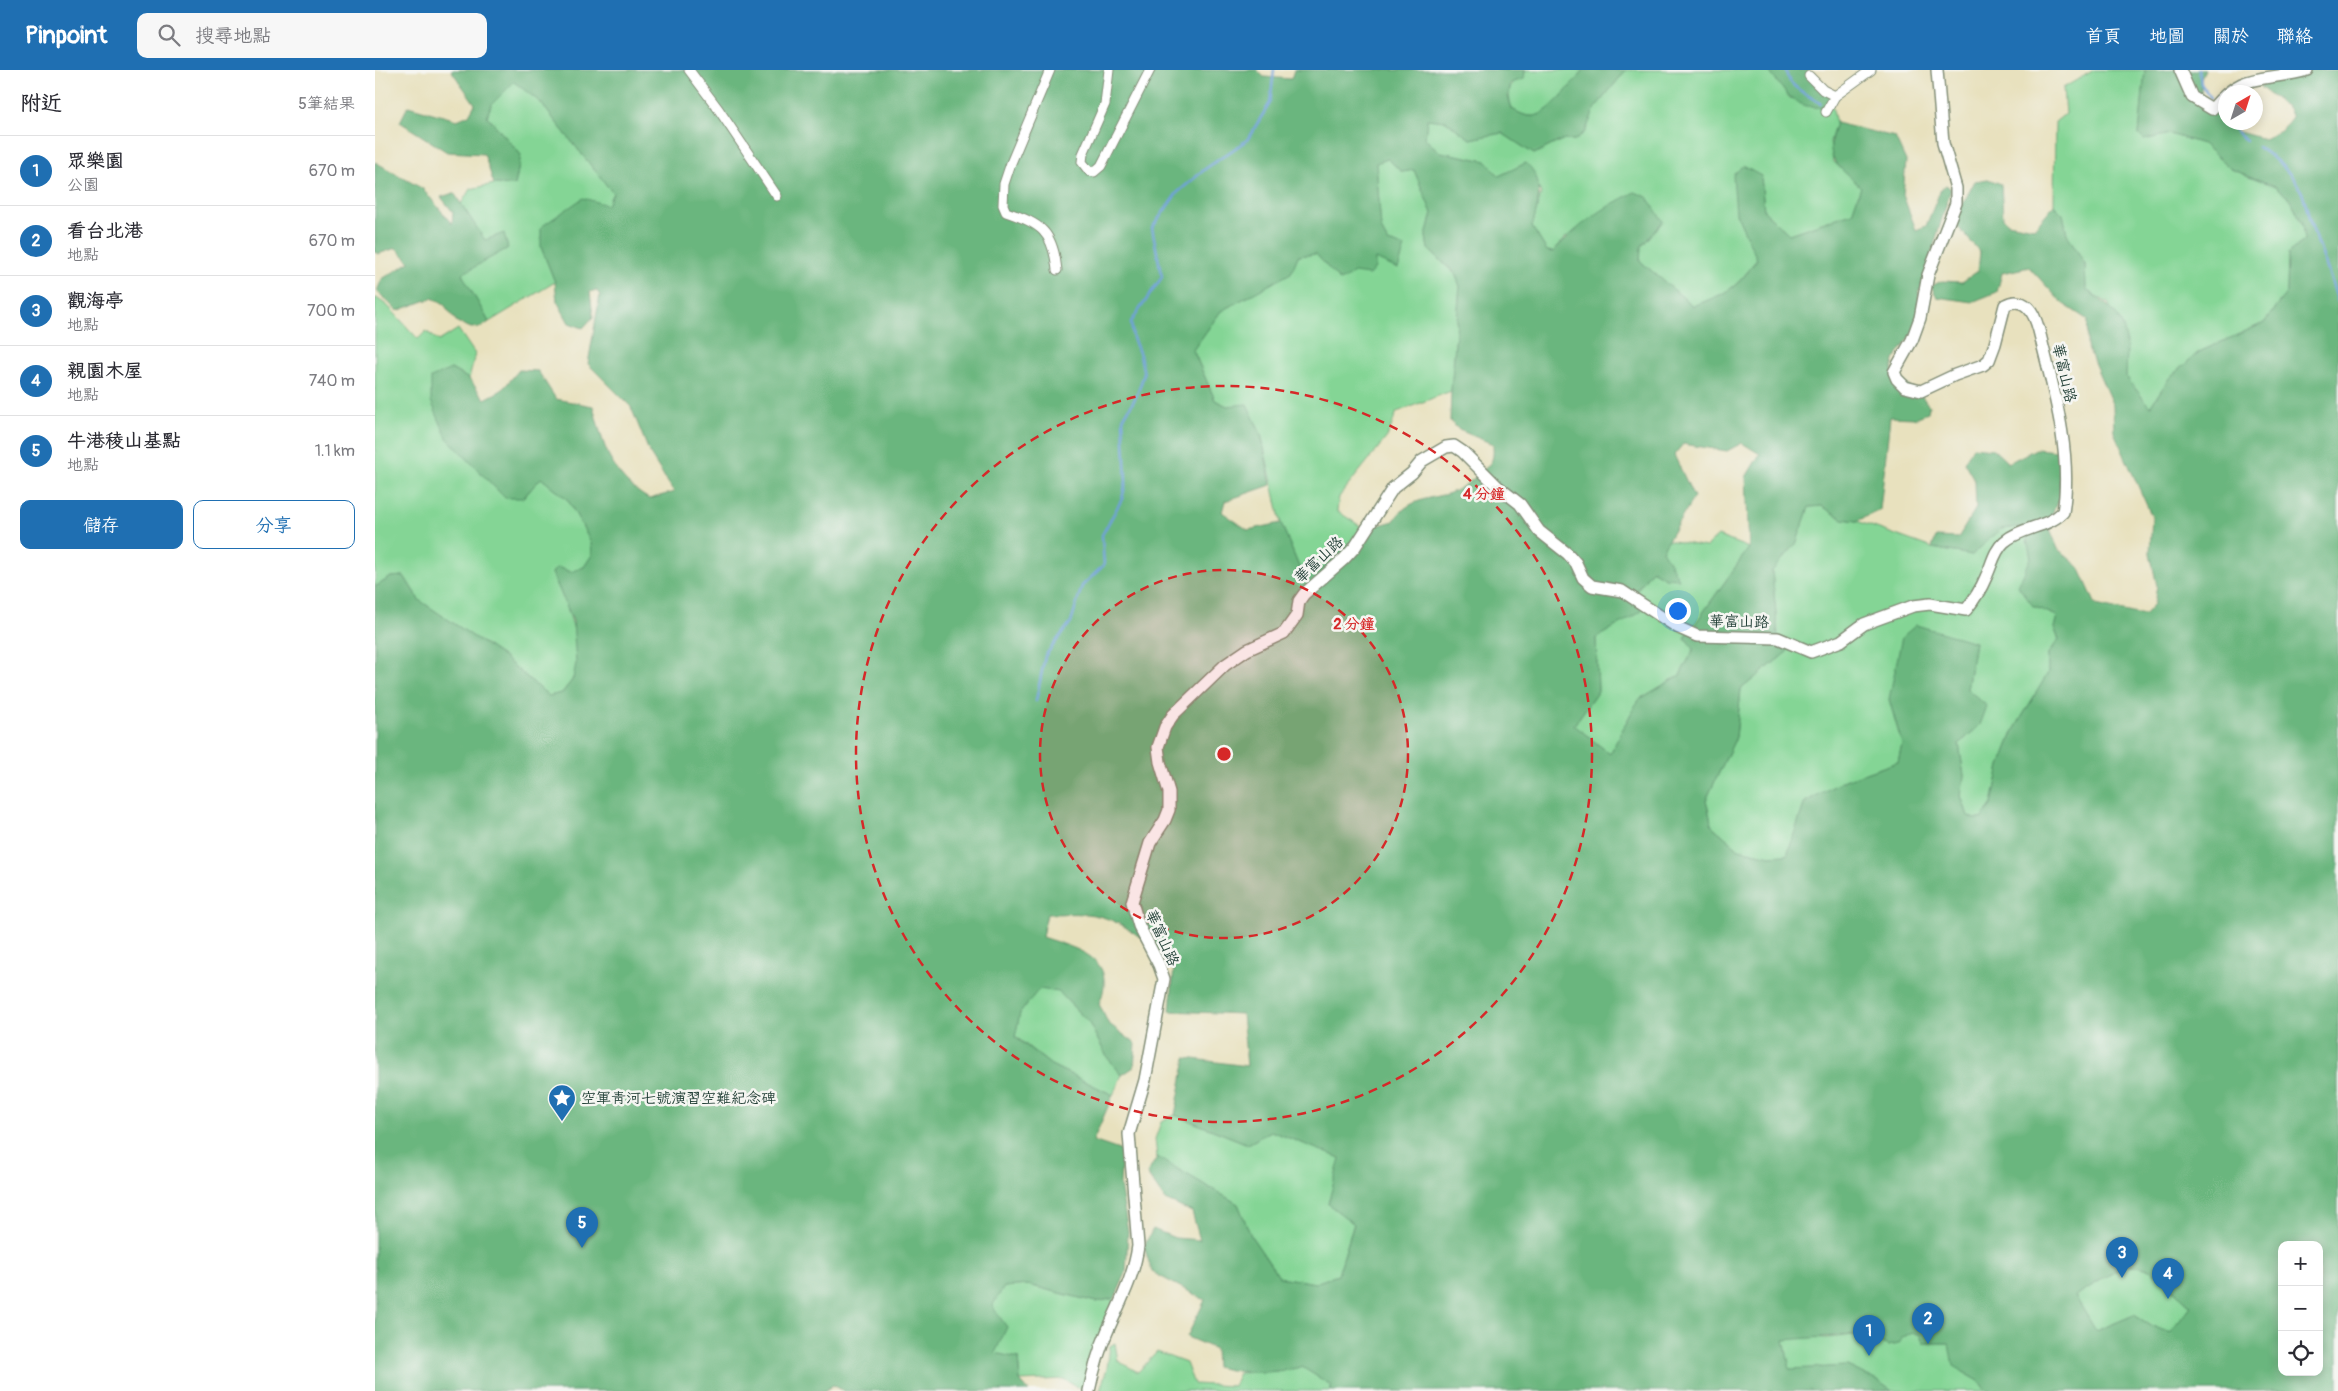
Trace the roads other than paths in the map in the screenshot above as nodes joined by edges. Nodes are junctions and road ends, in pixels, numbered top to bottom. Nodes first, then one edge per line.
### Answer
1 (689, 70) edge
2 (1050, 70) edge
3 (1109, 70) edge
4 (1150, 70) edge
5 (1871, 70) edge
6 (1937, 70) edge
7 (2180, 70) edge
8 (2307, 70) edge
9 (1809, 76) dead end
10 (1835, 96) junction
11 (1826, 112) dead end
12 (777, 196) dead end
13 (1057, 270) dead end
14 (1089, 1391) edge

1 - 12 street
2 - 13 street
3 - 4 street
5 - 10 street
6 - 14 street, 華富山路
7 - 8 street
9 - 10 street
10 - 11 street

